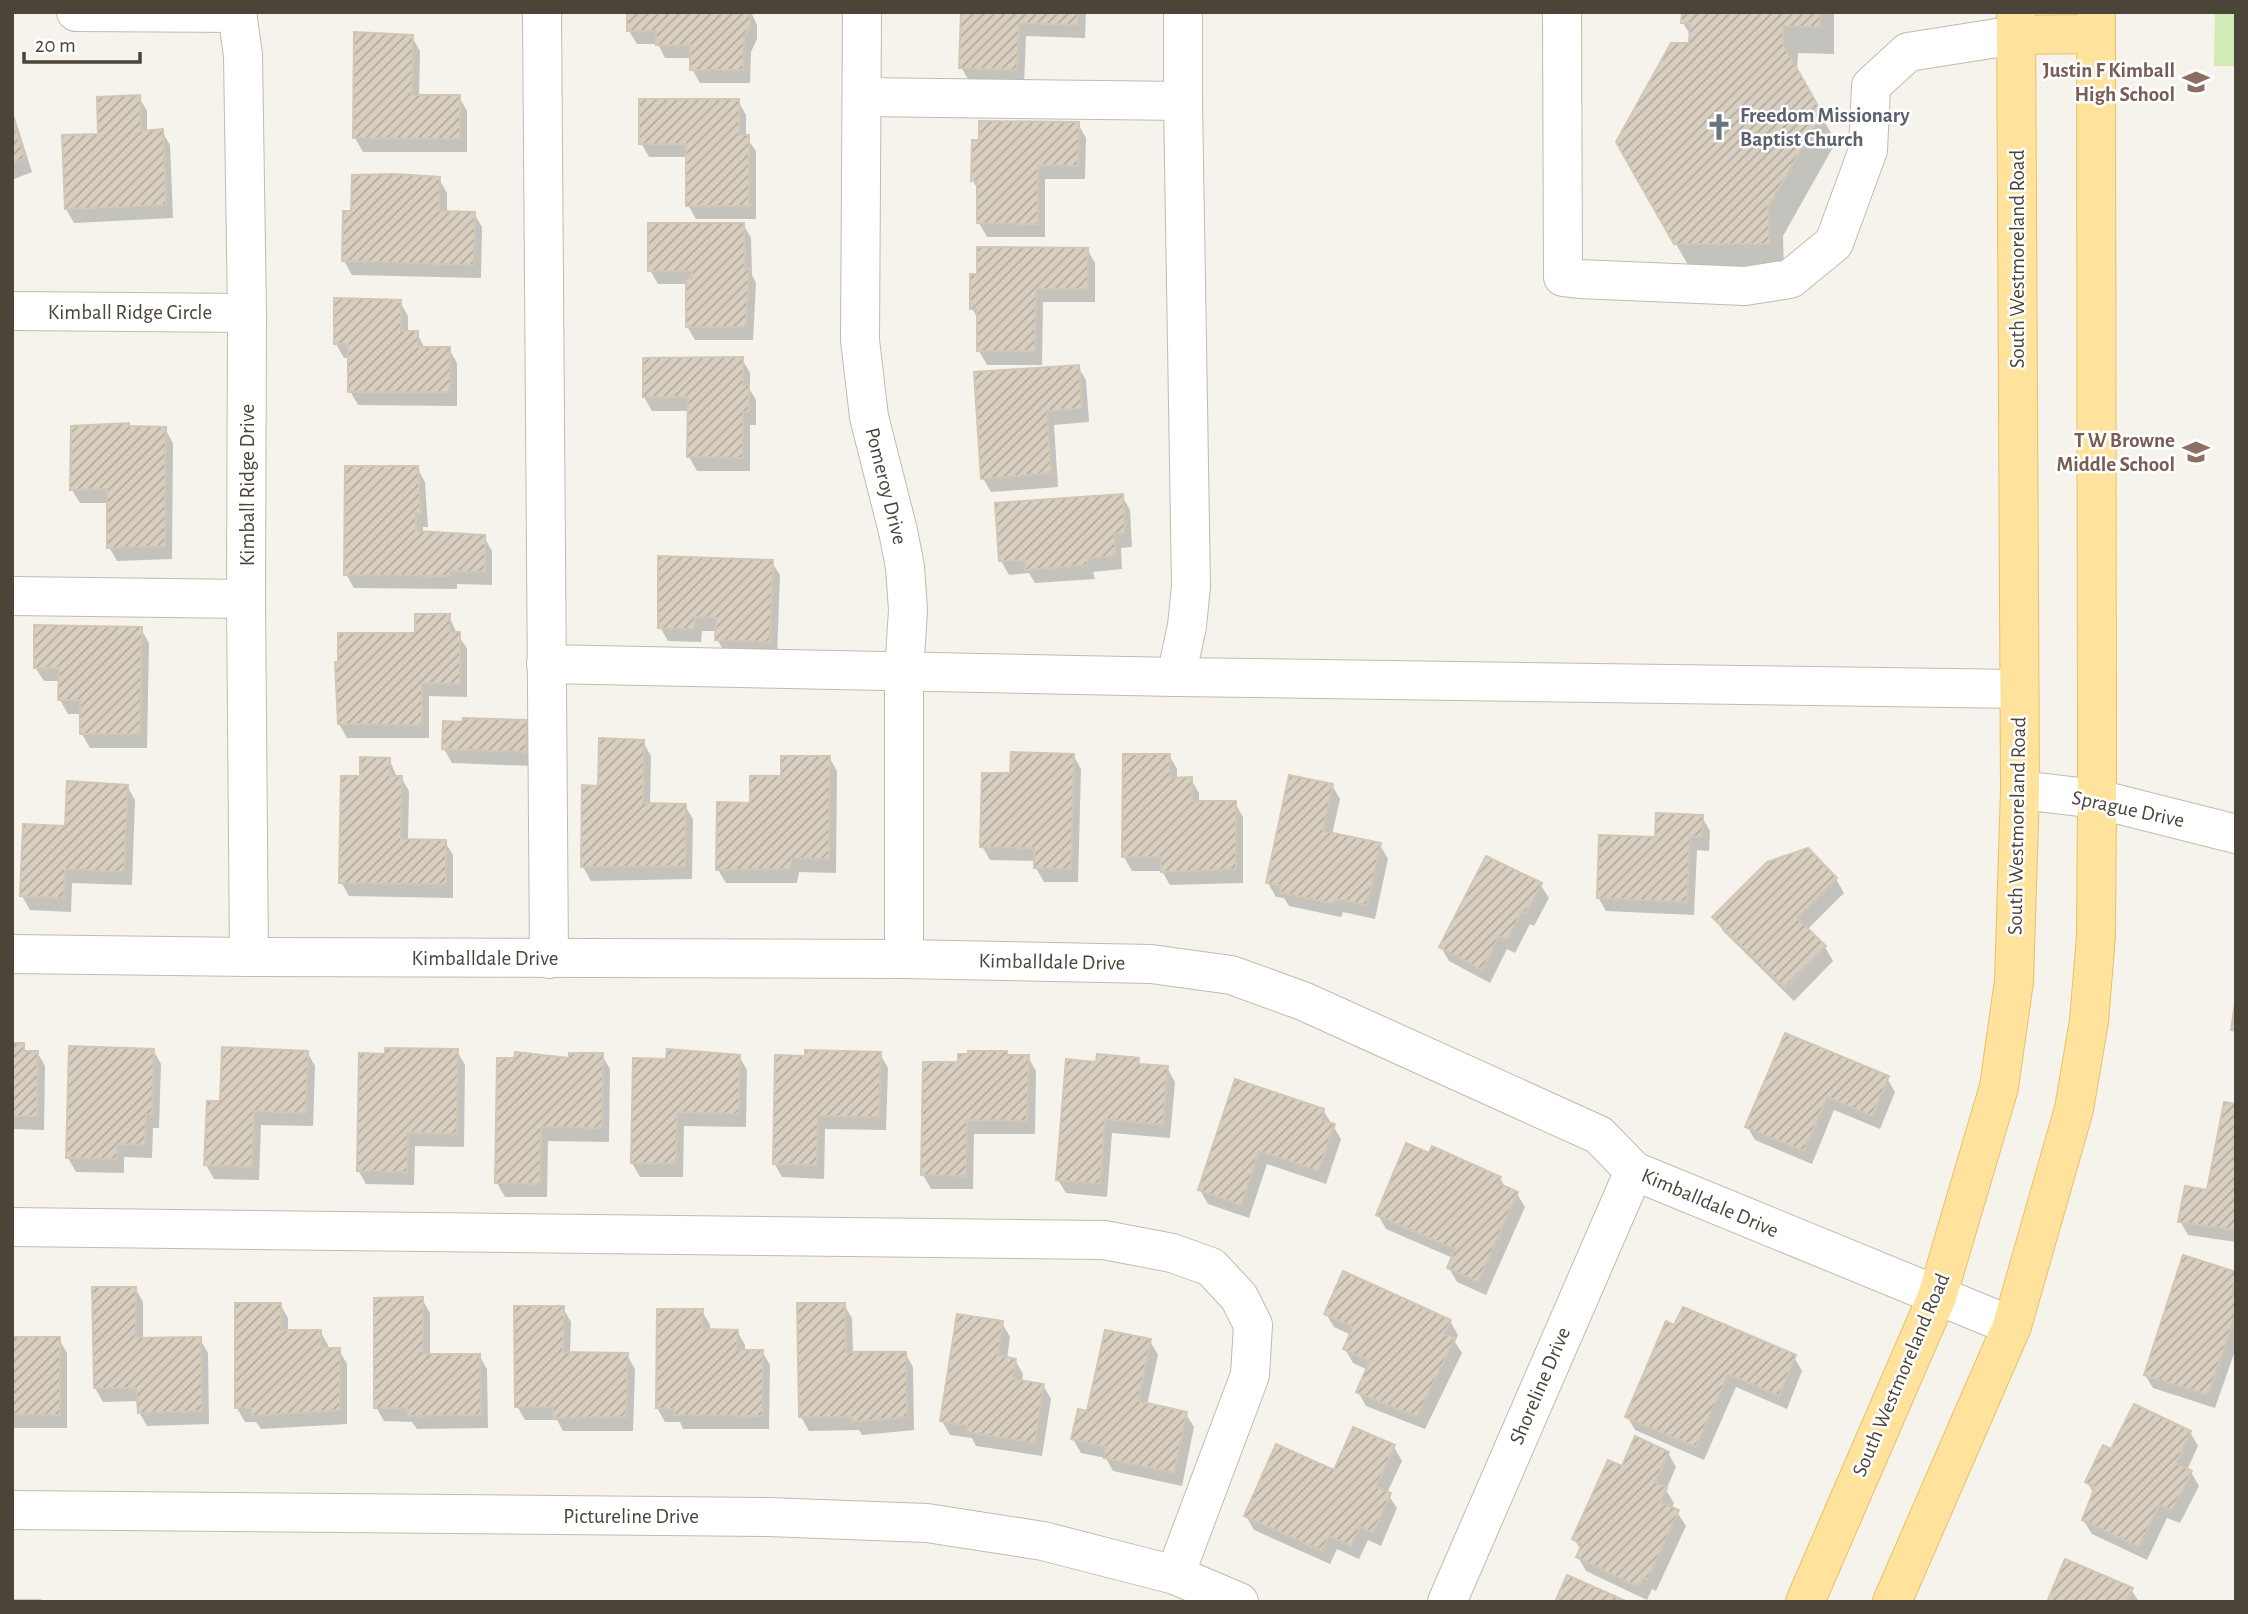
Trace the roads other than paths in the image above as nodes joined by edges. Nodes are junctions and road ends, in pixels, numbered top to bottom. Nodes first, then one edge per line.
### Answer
1 (76, 12) edge
2 (542, 12) edge
3 (862, 12) edge
4 (1183, 12) edge
5 (1563, 12) edge
6 (238, 13) edge
7 (2096, 23) edge
8 (2016, 24) edge
9 (862, 97) junction
10 (1184, 101) junction
11 (12, 311) edge
12 (247, 313) junction
13 (12, 596) edge
14 (246, 599) junction
15 (546, 664) junction
16 (904, 673) junction
17 (1176, 677) junction
18 (2019, 689) junction
19 (2020, 790) junction
20 (2097, 799) junction
21 (2236, 834) edge
22 (12, 954) edge
23 (249, 957) junction
24 (549, 959) junction
25 (904, 959) junction
26 (1634, 1171) junction
27 (12, 1227) edge
28 (1937, 1297) junction
29 (2012, 1326) junction
30 (12, 1510) edge
31 (1175, 1575) junction
32 (1239, 1602) edge
33 (1447, 1602) edge
34 (1805, 1602) edge
35 (1892, 1602) edge

1 - 6 street
2 - 15 street
3 - 9 street, Pomeroy Drive
4 - 10 street
5 - 8 street
6 - 12 street, Kimball Ridge Drive
7 - 8 main road
7 - 20 main road
8 - 18 main road, South Westmoreland Road
9 - 10 street
9 - 16 street, Pomeroy Drive
10 - 17 street
11 - 12 street, Kimball Ridge Circle
12 - 14 street, Kimball Ridge Drive
13 - 14 street
14 - 23 street, Kimball Ridge Drive
15 - 16 street
15 - 24 street
16 - 17 street
16 - 25 street, Pomeroy Drive
17 - 18 street
18 - 19 main road, South Westmoreland Road
19 - 20 street, Sprague Drive
19 - 28 main road, South Westmoreland Road
20 - 21 street, Sprague Drive
20 - 29 main road
22 - 23 street, Kimballdale Drive
23 - 24 street, Kimballdale Drive
24 - 25 street, Kimballdale Drive
25 - 26 street, Kimballdale Drive
26 - 28 street, Kimballdale Drive
26 - 33 street, Shoreline Drive
27 - 31 street
28 - 29 street, Kimballdale Drive
28 - 34 main road, South Westmoreland Road
29 - 35 main road
30 - 31 street, Pictureline Drive
31 - 32 street, Pictureline Drive

